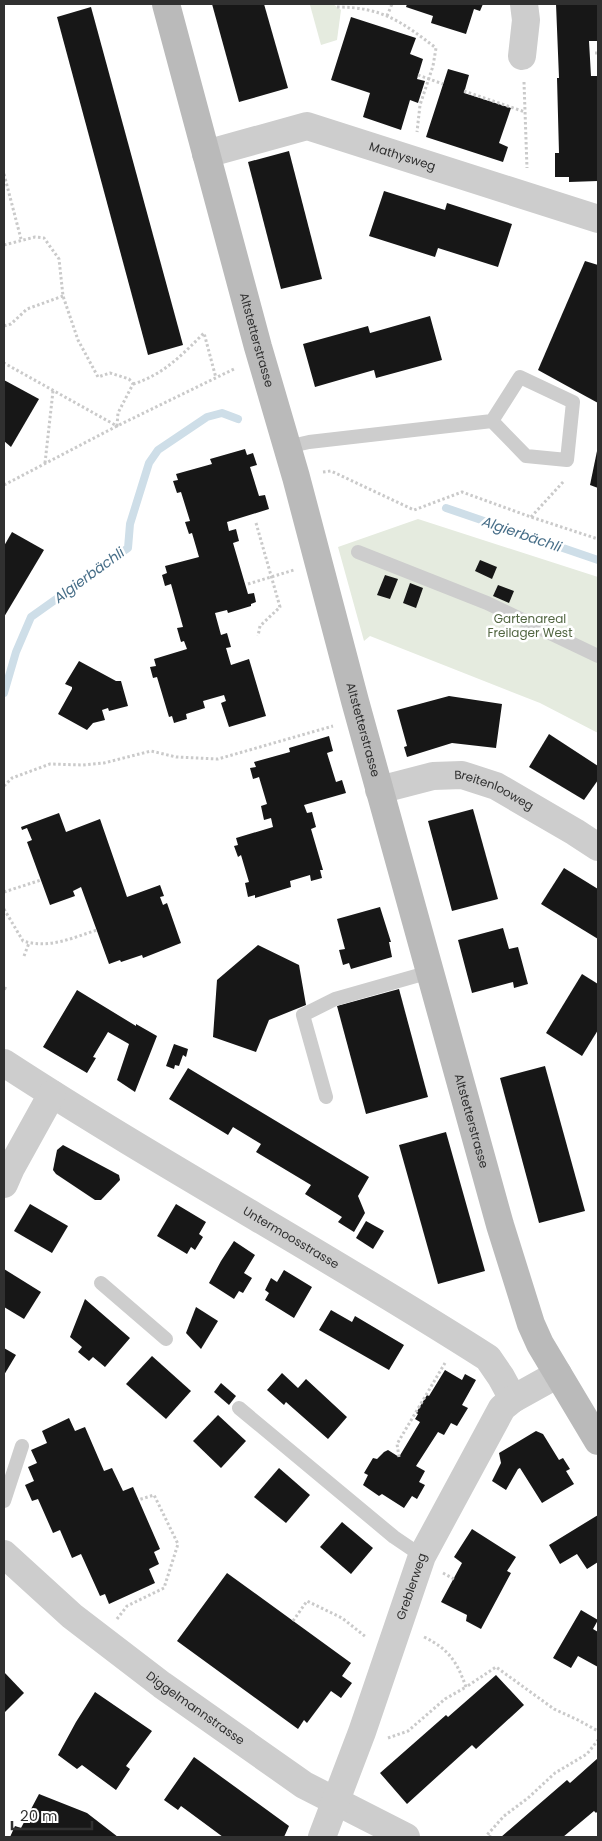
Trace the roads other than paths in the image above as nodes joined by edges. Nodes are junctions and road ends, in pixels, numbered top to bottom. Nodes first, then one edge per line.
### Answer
1 (166, 4) edge
2 (524, 4) edge
3 (523, 66) road end
4 (206, 154) junction
5 (598, 219) edge
6 (492, 421) junction
7 (287, 447) junction
8 (358, 552) dead end
9 (598, 656) edge
10 (379, 790) junction
11 (598, 847) edge
12 (430, 972) junction
13 (4, 1063) edge
14 (52, 1094) junction
15 (326, 1097) dead end
16 (4, 1184) edge
17 (101, 1283) dead end
18 (166, 1340) dead end
19 (558, 1374) junction
20 (513, 1399) junction
21 (239, 1408) dead end
22 (598, 1441) edge
23 (22, 1446) dead end
24 (4, 1501) edge
25 (4, 1554) edge
26 (422, 1556) junction
27 (336, 1802) junction
28 (322, 1837) edge
29 (406, 1837) edge

1 - 4 street, Altstetterstrasse
2 - 3 street
4 - 5 street, Mathysweg
4 - 7 street, Altstetterstrasse
6 - 6 lane
6 - 7 lane
7 - 10 street, Altstetterstrasse
8 - 9 lane
10 - 11 street, Breitenlooweg
10 - 12 street, Altstetterstrasse
12 - 15 lane
12 - 19 street, Altstetterstrasse
13 - 14 street, Untermoosstrasse
14 - 16 street
14 - 20 street, Untermoosstrasse
17 - 18 lane
19 - 20 street, Greblerweg
19 - 22 street, Altstetterstrasse
20 - 26 street, Greblerweg
21 - 26 lane
23 - 24 lane
25 - 27 street, Diggelmannstrasse
26 - 27 street, Greblerweg
27 - 28 street, Greblerweg
27 - 29 street, Diggelmannstrasse

